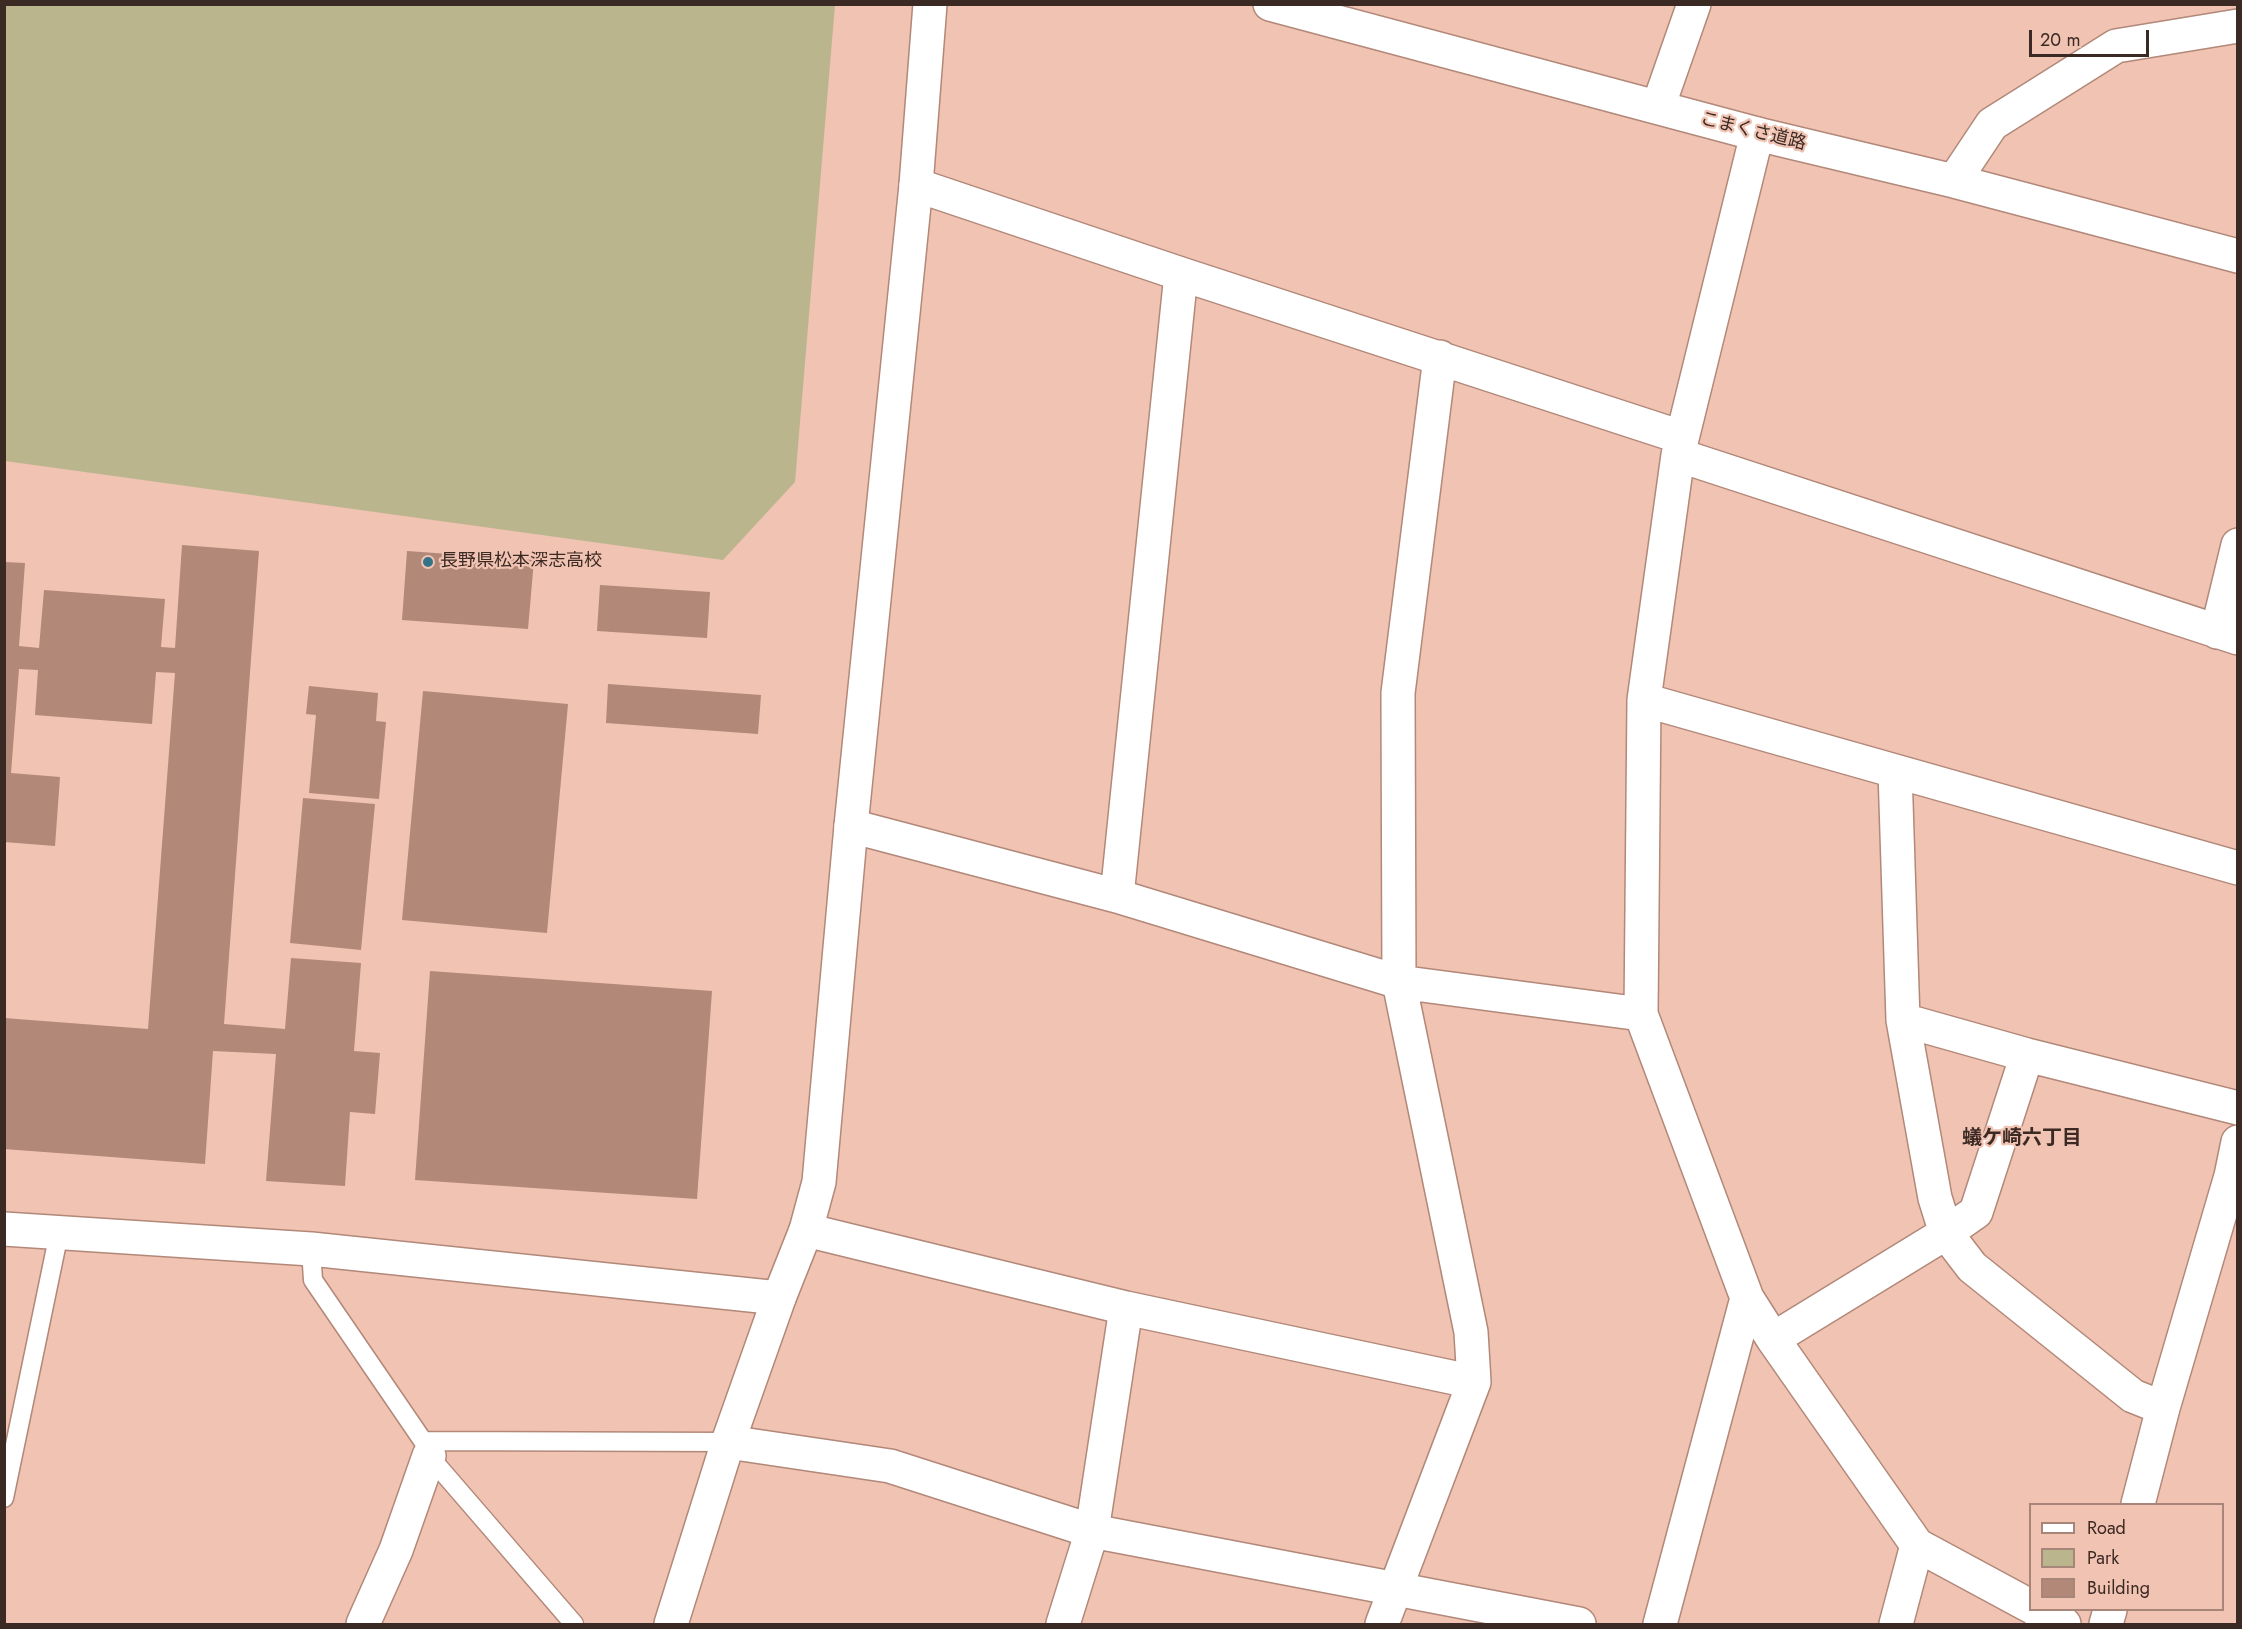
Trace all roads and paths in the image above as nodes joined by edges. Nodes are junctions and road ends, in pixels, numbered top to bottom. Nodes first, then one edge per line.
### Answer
1 (930, 4) edge
2 (1270, 4) edge
3 (1694, 4) edge
4 (2238, 26) edge
5 (1658, 107) junction
6 (1757, 134) junction
7 (1954, 181) junction
8 (916, 185) junction
9 (2238, 256) edge
10 (1181, 274) junction
11 (1440, 357) junction
12 (1679, 446) junction
13 (2238, 545) edge
14 (2227, 635) edge
15 (1644, 700) junction
16 (1895, 771) junction
17 (851, 826) junction
18 (2238, 868) edge
19 (1117, 896) junction
20 (1399, 982) junction
21 (1641, 1014) junction
22 (1903, 1020) junction
23 (2027, 1055) junction
24 (2238, 1108) edge
25 (2238, 1142) edge
26 (2234, 1176) edge
27 (4, 1229) edge
28 (806, 1230) junction
29 (59, 1233) junction
30 (1946, 1233) junction
31 (311, 1249) junction
32 (779, 1298) junction
33 (1747, 1298) junction
34 (1126, 1308) junction
35 (1773, 1339) junction
36 (1474, 1382) junction
37 (2163, 1408) junction
38 (728, 1442) junction
39 (426, 1449) junction
40 (4, 1498) edge
41 (2138, 1503) edge
42 (1092, 1531) junction
43 (1917, 1545) junction
44 (1396, 1589) junction
45 (2029, 1605) edge
46 (2038, 1611) edge
47 (363, 1624) edge
48 (574, 1624) edge
49 (671, 1624) edge
50 (1063, 1624) edge
51 (1382, 1624) edge
52 (1579, 1624) edge
53 (1660, 1624) edge
54 (1896, 1624) edge
55 (2064, 1624) edge

1 - 8 street
2 - 5 street, こまくさ道路
3 - 5 street
4 - 7 street
5 - 6 street, こまくさ道路
6 - 7 street, こまくさ道路
6 - 12 street
7 - 9 street, こまくさ道路
8 - 10 street
8 - 17 street
10 - 11 street
10 - 19 street
11 - 12 street
11 - 20 street
12 - 14 street
12 - 15 street
13 - 14 street
15 - 16 street
15 - 21 street
16 - 18 street
16 - 22 street
17 - 19 street
17 - 28 street
19 - 20 street
20 - 21 street
20 - 36 street
21 - 33 street
22 - 23 street
22 - 30 street
23 - 24 street
23 - 30 street
25 - 26 street
26 - 37 street
27 - 29 street
28 - 32 street
28 - 34 street
29 - 31 street
29 - 40 lane
30 - 35 street
30 - 37 street
31 - 32 street
31 - 39 lane
32 - 38 street
33 - 35 street
33 - 53 street
34 - 36 street
34 - 42 street
35 - 43 street
36 - 44 street
37 - 41 street
38 - 39 lane
38 - 42 street
38 - 49 street
39 - 47 street
39 - 48 lane
42 - 44 street
42 - 50 street
43 - 45 street
43 - 54 street
44 - 51 street
44 - 52 street
46 - 55 street

